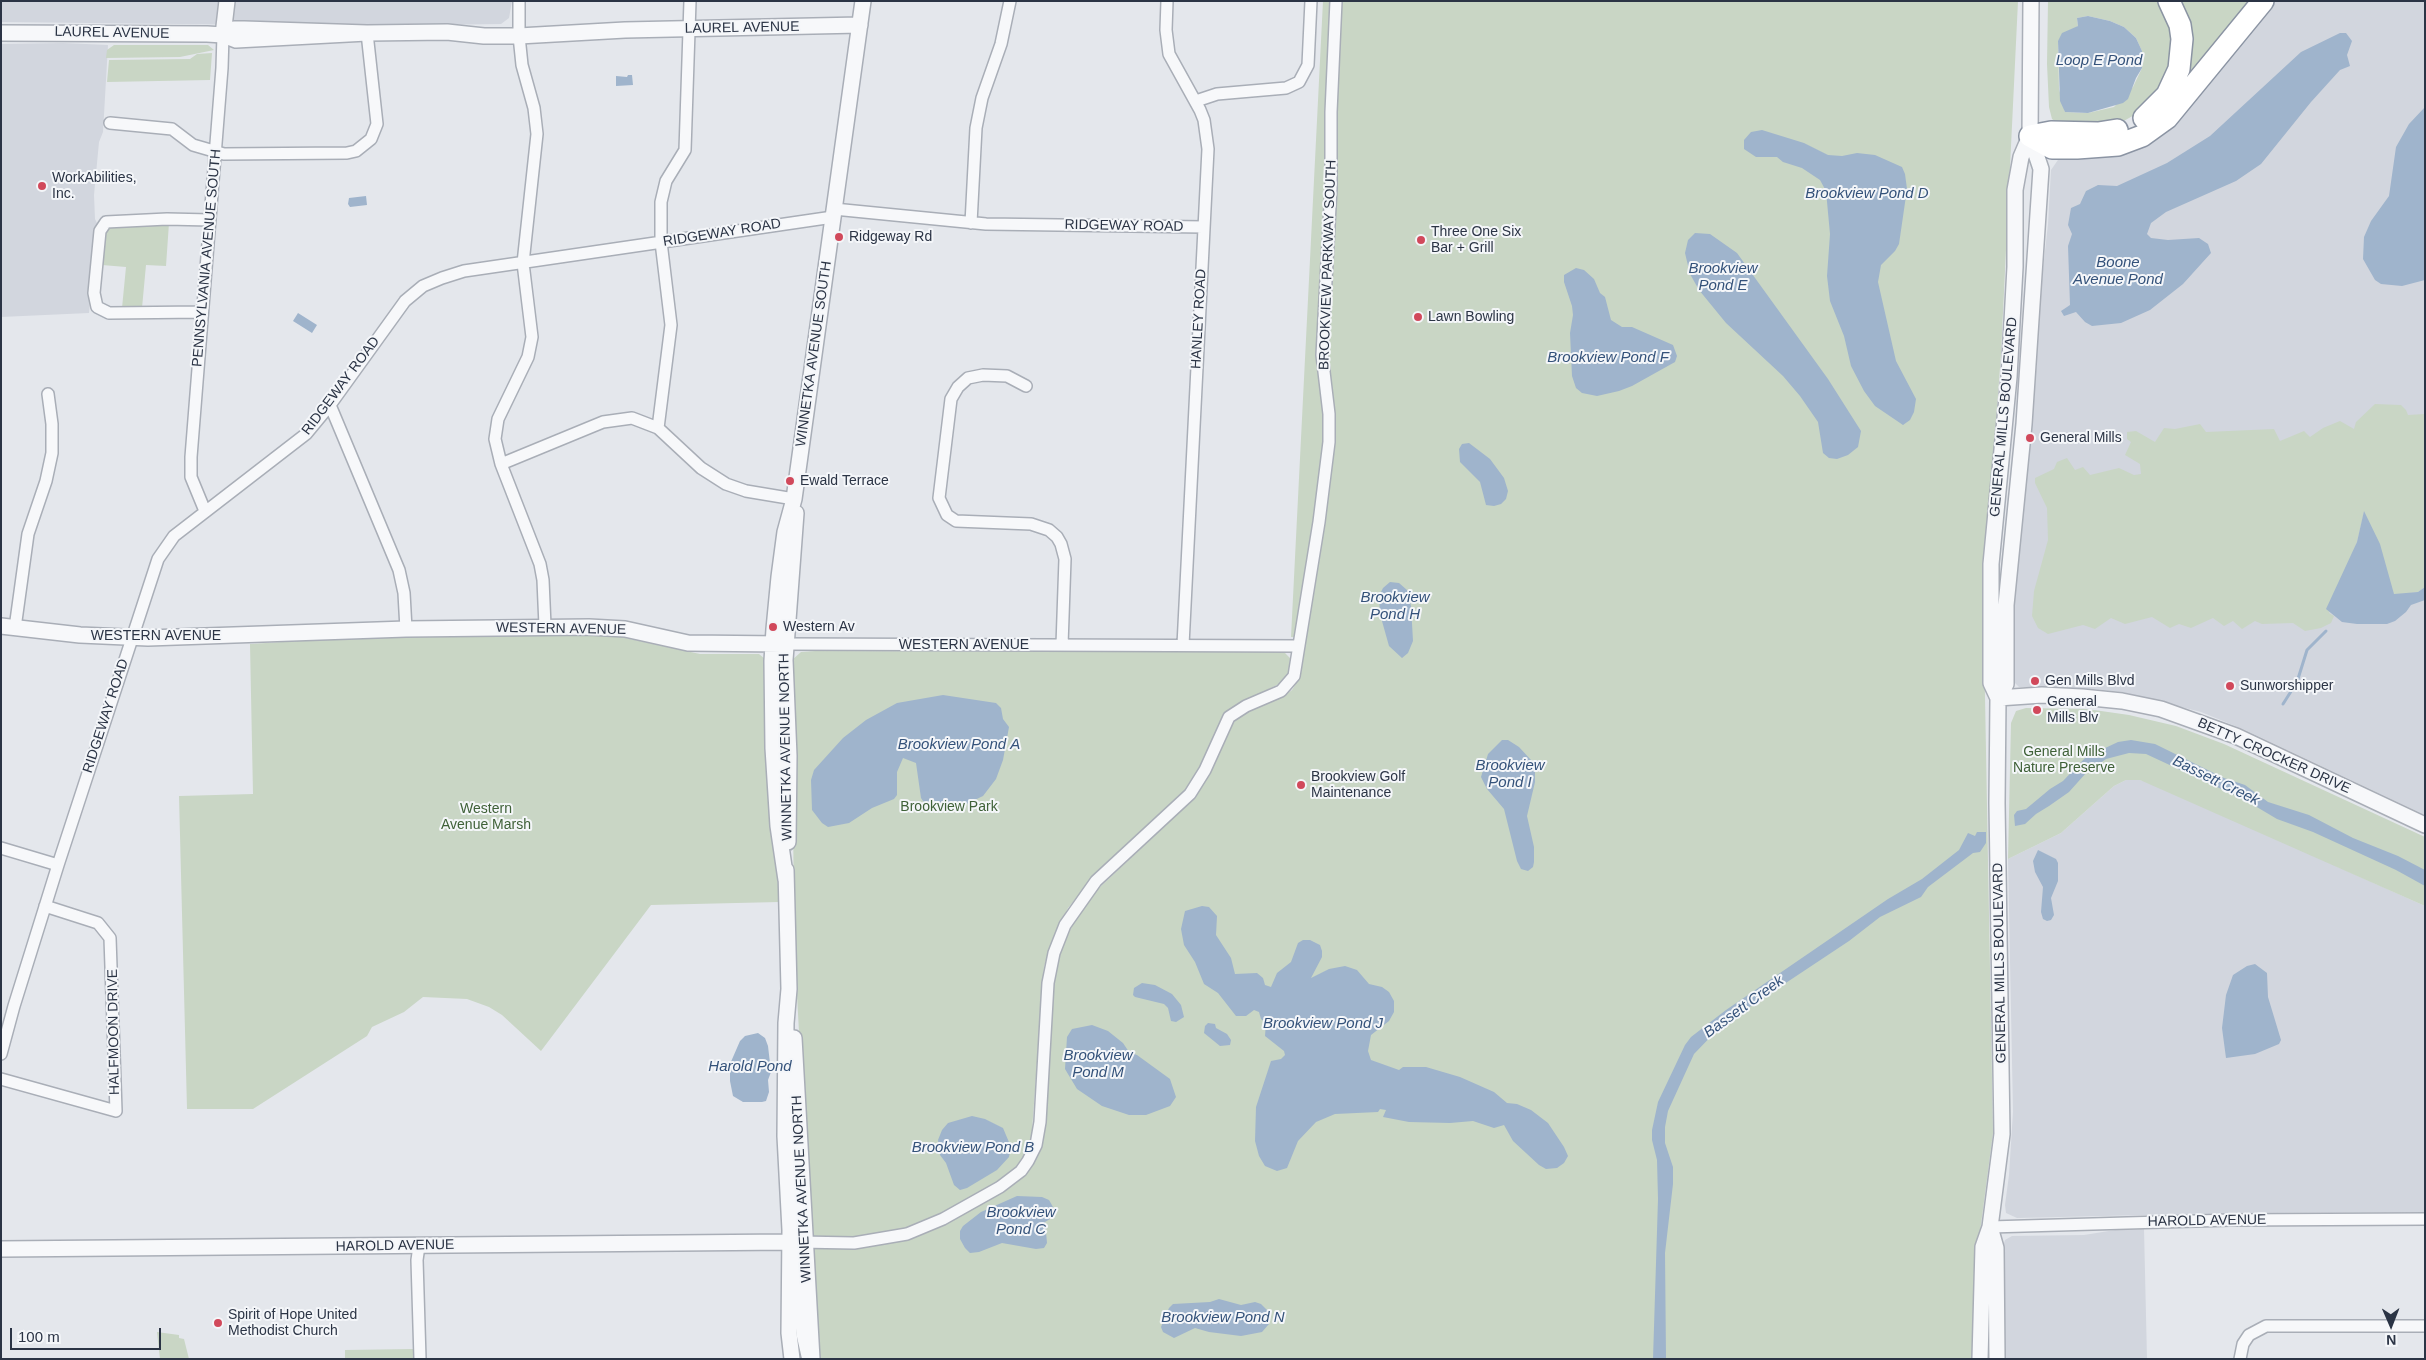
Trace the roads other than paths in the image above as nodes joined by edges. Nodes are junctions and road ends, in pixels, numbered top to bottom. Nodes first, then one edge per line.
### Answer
1 (226, 1) edge
2 (519, 1) edge
3 (690, 1) edge
4 (863, 1) edge
5 (1010, 1) edge
6 (1167, 1) edge
7 (1311, 1) edge
8 (1336, 1) edge
9 (2031, 1) edge
10 (2169, 1) edge
11 (2263, 1) edge
12 (860, 26) junction
13 (689, 29) junction
14 (518, 32) junction
15 (1, 33) edge
16 (367, 33) junction
17 (223, 35) junction
18 (1196, 101) junction
19 (110, 123) dead end
20 (2030, 136) junction
21 (216, 151) junction
22 (834, 213) junction
23 (210, 220) junction
24 (971, 223) junction
25 (1204, 227) junction
26 (661, 242) junction
27 (522, 263) junction
28 (202, 312) junction
29 (1026, 386) dead end
30 (48, 394) dead end
31 (330, 405) junction
32 (658, 428) junction
33 (500, 464) junction
34 (794, 499) junction
35 (205, 511) junction
36 (544, 626) junction
37 (8, 627) edge
38 (406, 629) junction
39 (131, 638) junction
40 (779, 644) junction
41 (1062, 645) junction
42 (1183, 646) junction
43 (1299, 646) junction
44 (1998, 698) junction
45 (2425, 825) edge
46 (1, 848) edge
47 (58, 866) junction
48 (45, 906) junction
49 (789, 990) junction
50 (3, 1038) edge
51 (1, 1054) edge
52 (1, 1079) edge
53 (2425, 1219) edge
54 (1990, 1227) junction
55 (789, 1242) junction
56 (806, 1242) junction
57 (418, 1246) junction
58 (1, 1249) edge
59 (2425, 1326) edge
60 (420, 1359) edge
61 (792, 1359) edge
62 (810, 1359) edge
63 (1980, 1359) edge
64 (1997, 1359) edge
65 (2240, 1359) edge

1 - 17 street, PENNSYLVANIA AVENUE SOUTH
2 - 14 street
3 - 13 street
4 - 12 street, WINNETKA AVENUE SOUTH
5 - 24 street
6 - 18 street, HANLEY ROAD
7 - 18 street
8 - 43 street, BROOKVIEW PARKWAY SOUTH
9 - 20 street, GENERAL MILLS BOULEVARD
10 - 20 highway
11 - 20 highway
12 - 13 street, LAUREL AVENUE
12 - 22 street, WINNETKA AVENUE SOUTH
13 - 14 street, LAUREL AVENUE
13 - 26 street
14 - 16 street, LAUREL AVENUE
14 - 27 street
15 - 17 street, LAUREL AVENUE
16 - 17 street, LAUREL AVENUE
16 - 21 street
17 - 21 street, PENNSYLVANIA AVENUE SOUTH
18 - 25 street, HANLEY ROAD
19 - 21 street
20 - 44 street, GENERAL MILLS BOULEVARD
20 - 44 street, GENERAL MILLS BOULEVARD
21 - 23 street, PENNSYLVANIA AVENUE SOUTH
22 - 24 street, RIDGEWAY ROAD
22 - 26 street, RIDGEWAY ROAD
22 - 34 street, WINNETKA AVENUE SOUTH
23 - 28 street, PENNSYLVANIA AVENUE SOUTH
23 - 28 street
24 - 25 street, RIDGEWAY ROAD
25 - 42 street, HANLEY ROAD
26 - 27 street, RIDGEWAY ROAD
26 - 32 street
27 - 31 street, RIDGEWAY ROAD
27 - 33 street
28 - 35 street, PENNSYLVANIA AVENUE SOUTH
29 - 41 street
30 - 37 street
31 - 35 street, RIDGEWAY ROAD
31 - 38 street
32 - 33 street
32 - 34 street
33 - 36 street
34 - 40 street, WINNETKA AVENUE SOUTH
35 - 39 street, RIDGEWAY ROAD
36 - 38 street, WESTERN AVENUE
36 - 40 street, WESTERN AVENUE
37 - 39 street, WESTERN AVENUE
38 - 39 street, WESTERN AVENUE
39 - 47 street, RIDGEWAY ROAD
40 - 41 street, WESTERN AVENUE
40 - 49 street, WINNETKA AVENUE NORTH
41 - 42 street, WESTERN AVENUE
42 - 43 street, WESTERN AVENUE
43 - 56 street, BROOKVIEW PARKWAY SOUTH
44 - 45 street, BETTY CROCKER DRIVE
44 - 54 street, GENERAL MILLS BOULEVARD
46 - 47 street
47 - 48 street, RIDGEWAY ROAD
48 - 50 street, RIDGEWAY ROAD
48 - 52 street, HALFMOON DRIVE
49 - 55 street, WINNETKA AVENUE NORTH
49 - 56 street, WINNETKA AVENUE NORTH
50 - 51 street, RIDGEWAY ROAD
53 - 54 street, HAROLD AVENUE
54 - 63 street, GENERAL MILLS BOULEVARD
54 - 64 street, GENERAL MILLS BOULEVARD
55 - 56 street, BROOKVIEW PARKWAY SOUTH
55 - 57 street, HAROLD AVENUE
55 - 61 street, WINNETKA AVENUE NORTH
55 - 62 street
56 - 62 street, WINNETKA AVENUE NORTH
57 - 58 street, HAROLD AVENUE
57 - 60 street
59 - 65 street

